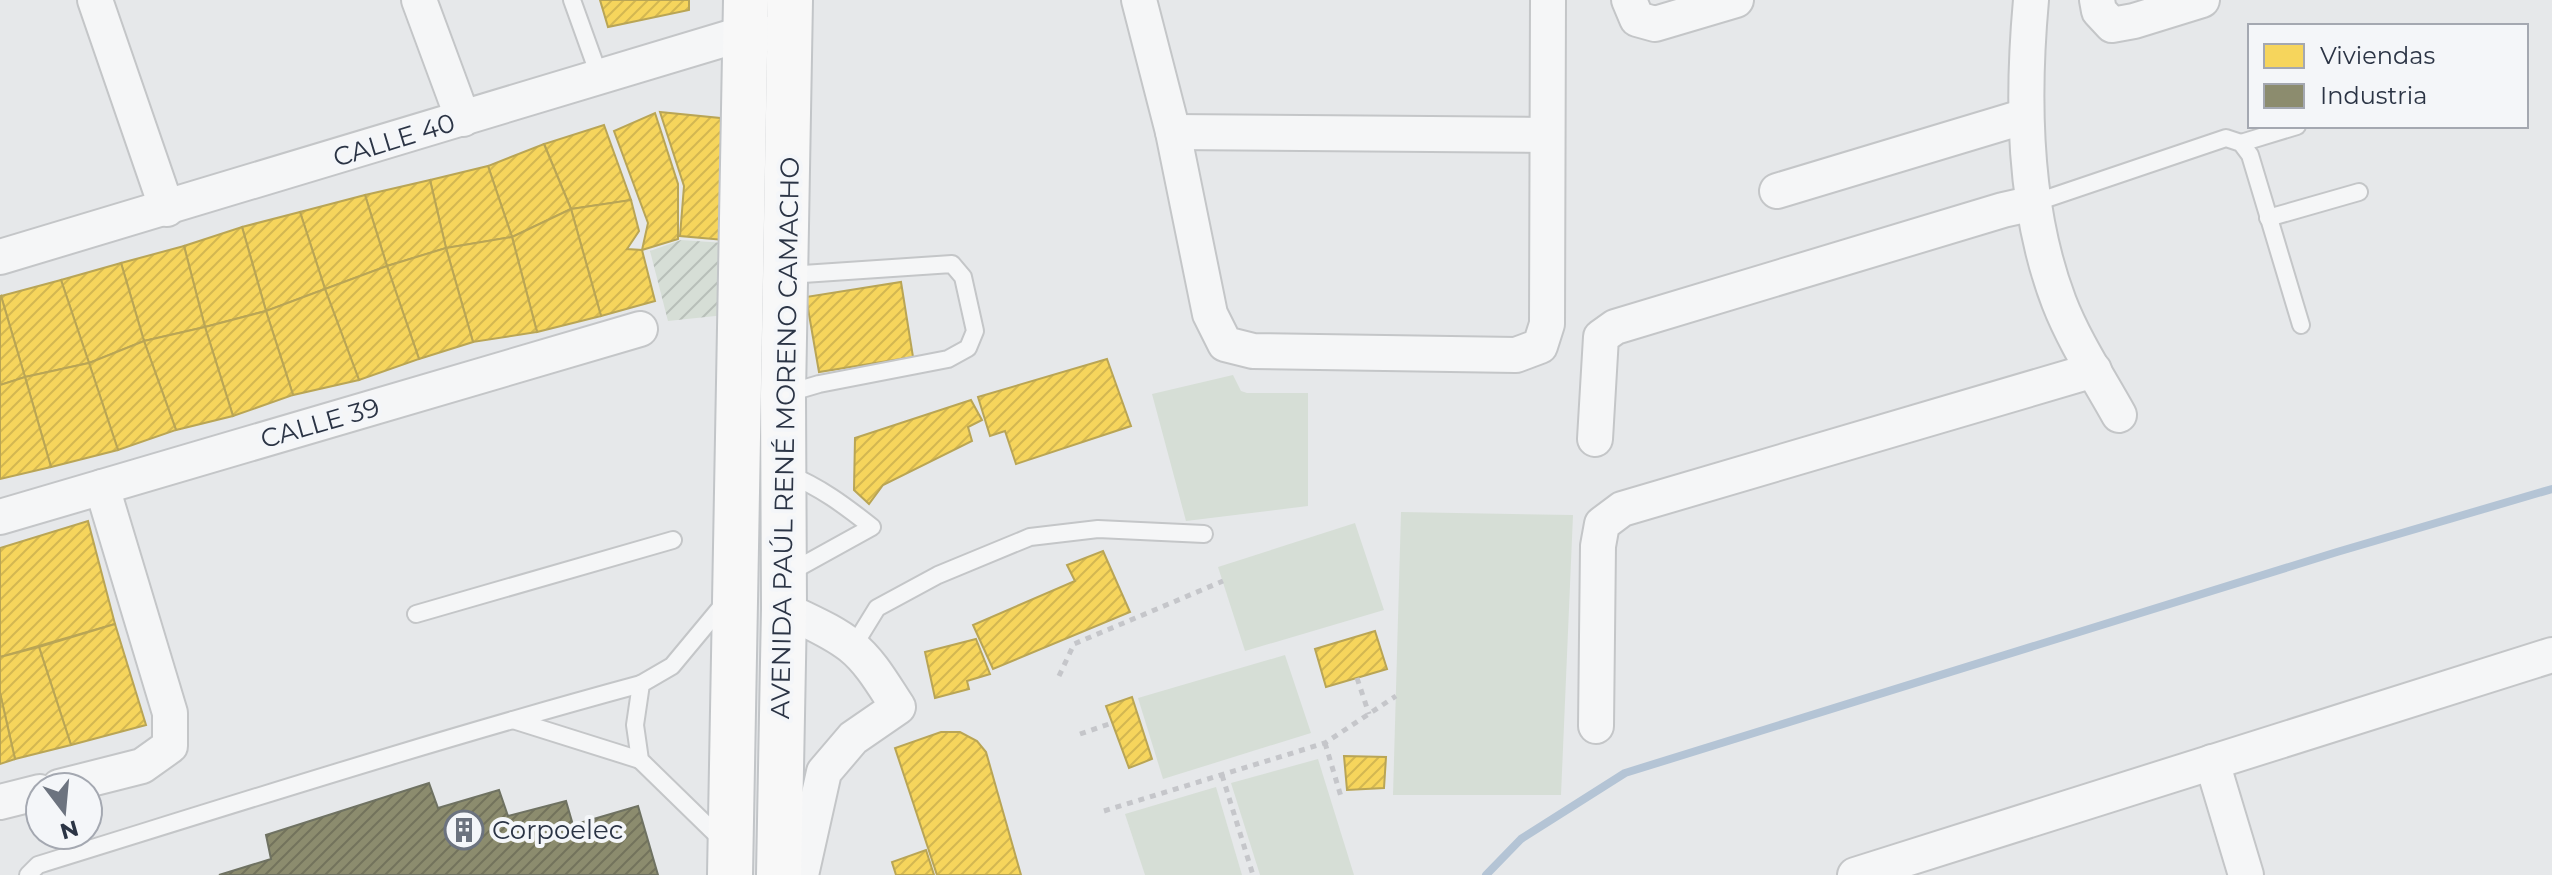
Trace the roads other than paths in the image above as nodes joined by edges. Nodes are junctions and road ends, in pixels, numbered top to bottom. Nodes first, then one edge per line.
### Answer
1 (95, 0) edge
2 (419, 0) edge
3 (572, 0) edge
4 (1139, 0) edge
5 (1548, 0) edge
6 (1629, 0) edge
7 (1736, 0) edge
8 (2031, 0) edge
9 (2097, 0) edge
10 (2202, 0) edge
11 (746, 17) edge
12 (790, 17) edge
13 (600, 78) junction
14 (2026, 116) junction
15 (463, 119) junction
16 (2290, 128) edge
17 (1173, 132) junction
18 (1546, 135) junction
19 (2241, 143) junction
20 (1777, 191) dead end
21 (2359, 192) dead end
22 (2034, 203) junction
23 (167, 209) junction
24 (2268, 218) junction
25 (0, 257) edge
26 (786, 275) junction
27 (2301, 325) dead end
28 (640, 329) dead end
29 (2094, 370) junction
30 (783, 395) junction
31 (2119, 415) dead end
32 (1595, 439) dead end
33 (784, 472) junction
34 (102, 487) junction
35 (0, 517) edge
36 (1204, 534) dead end
37 (673, 540) dead end
38 (735, 590) junction
39 (783, 593) junction
40 (416, 614) dead end
41 (853, 647) junction
42 (2552, 655) edge
43 (641, 684) junction
44 (512, 719) junction
45 (1596, 726) dead end
46 (640, 760) junction
47 (2212, 762) junction
48 (104, 776) edge
49 (24, 796) edge
50 (0, 802) edge
51 (730, 862) edge
52 (28, 875) edge
53 (779, 875) edge
54 (801, 875) edge
55 (1855, 875) edge
56 (2246, 875) edge

1 - 23 street
2 - 15 street
3 - 13 lane
4 - 17 street
5 - 18 street
6 - 7 street
8 - 14 street
9 - 10 street
11 - 12 street, CALLE 40
11 - 13 street, CALLE 40
11 - 38 main road, AVENIDA PAÚL RENÉ MORENO CAMACHO
12 - 26 main road, AVENIDA PAÚL RENÉ MORENO CAMACHO
13 - 15 street, CALLE 40
14 - 20 street
14 - 22 street
15 - 23 street, CALLE 40
16 - 19 lane
17 - 18 street
17 - 18 street
19 - 22 lane
19 - 24 lane
21 - 24 lane
22 - 29 street
22 - 32 street
23 - 25 street, CALLE 40
24 - 27 lane
26 - 30 main road, AVENIDA PAÚL RENÉ MORENO CAMACHO
26 - 30 lane
28 - 34 street, CALLE 39
29 - 31 street
29 - 45 street
30 - 33 main road, AVENIDA PAÚL RENÉ MORENO CAMACHO
33 - 39 main road, AVENIDA PAÚL RENÉ MORENO CAMACHO
33 - 39 lane
34 - 35 street, CALLE 39
34 - 48 street
36 - 41 lane
37 - 40 lane
38 - 43 lane
38 - 51 main road, AVENIDA PAÚL RENÉ MORENO CAMACHO
39 - 41 street
39 - 53 main road, AVENIDA PAÚL RENÉ MORENO CAMACHO
41 - 54 street
42 - 47 street
43 - 44 lane
43 - 46 lane
44 - 46 lane
44 - 52 lane
46 - 51 lane
47 - 55 street
47 - 56 street
49 - 50 street

